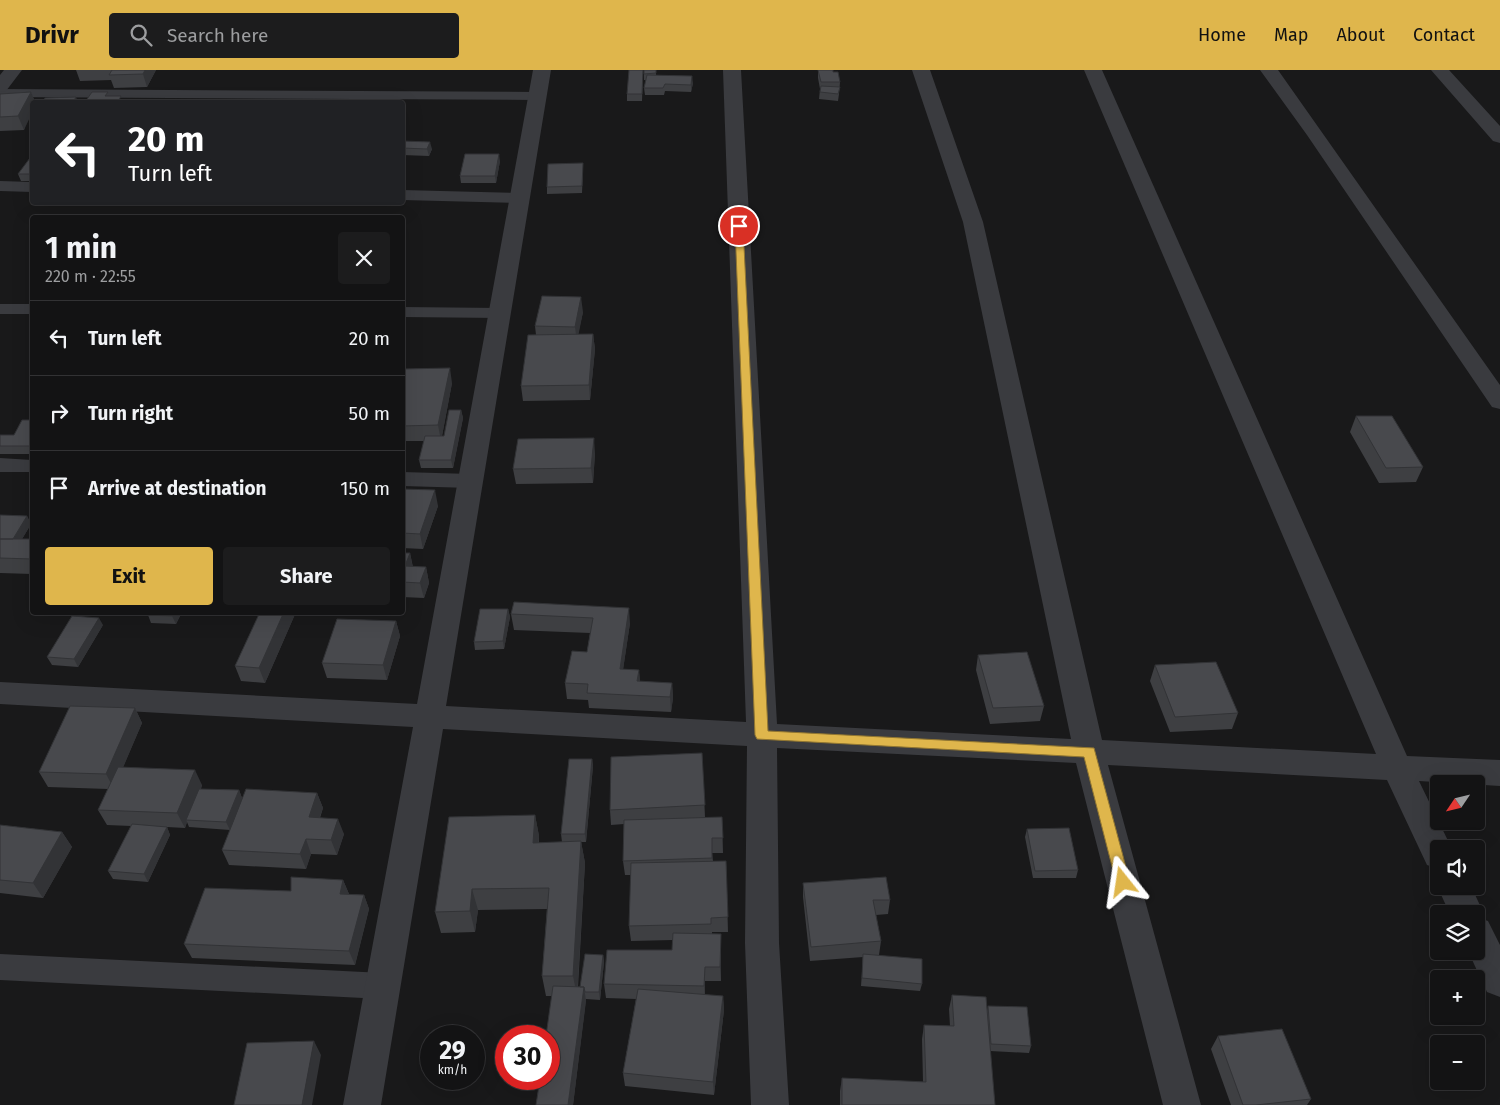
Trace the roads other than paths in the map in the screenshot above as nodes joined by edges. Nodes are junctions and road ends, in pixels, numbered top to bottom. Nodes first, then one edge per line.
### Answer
1 (13, 70) edge
2 (732, 70) edge
3 (921, 70) edge
4 (1093, 70) edge
5 (1269, 70) edge
6 (1440, 70) edge
7 (539, 83) edge
8 (0, 87) edge
9 (0, 93) edge
10 (1500, 137) edge
11 (0, 186) edge
12 (30, 187) edge
13 (405, 195) edge
14 (520, 198) junction
15 (0, 308) edge
16 (30, 309) edge
17 (405, 312) edge
18 (500, 313) junction
19 (1500, 402) edge
20 (0, 465) edge
21 (30, 466) edge
22 (405, 479) edge
23 (471, 481) junction
24 (0, 693) edge
25 (430, 715) junction
26 (762, 735) junction
27 (1089, 752) junction
28 (1397, 768) junction
29 (1500, 773) edge
30 (1432, 840) edge
31 (1485, 951) edge
32 (0, 967) edge
33 (1500, 982) edge
34 (383, 986) junction
35 (362, 1105) edge
36 (770, 1105) edge
37 (1182, 1105) edge

1 - 8 street
2 - 26 street
3 - 27 street
4 - 28 street
5 - 19 street
6 - 10 street
7 - 9 lane
7 - 14 street
11 - 12 lane
13 - 14 lane
14 - 18 street
15 - 16 lane
17 - 18 lane
18 - 23 street
20 - 21 lane
22 - 23 lane
23 - 25 street
24 - 25 street
25 - 26 street
25 - 34 street
26 - 27 street
26 - 36 street
27 - 28 street
27 - 37 street
28 - 29 street
28 - 30 street
31 - 33 street
32 - 34 lane
34 - 35 street

